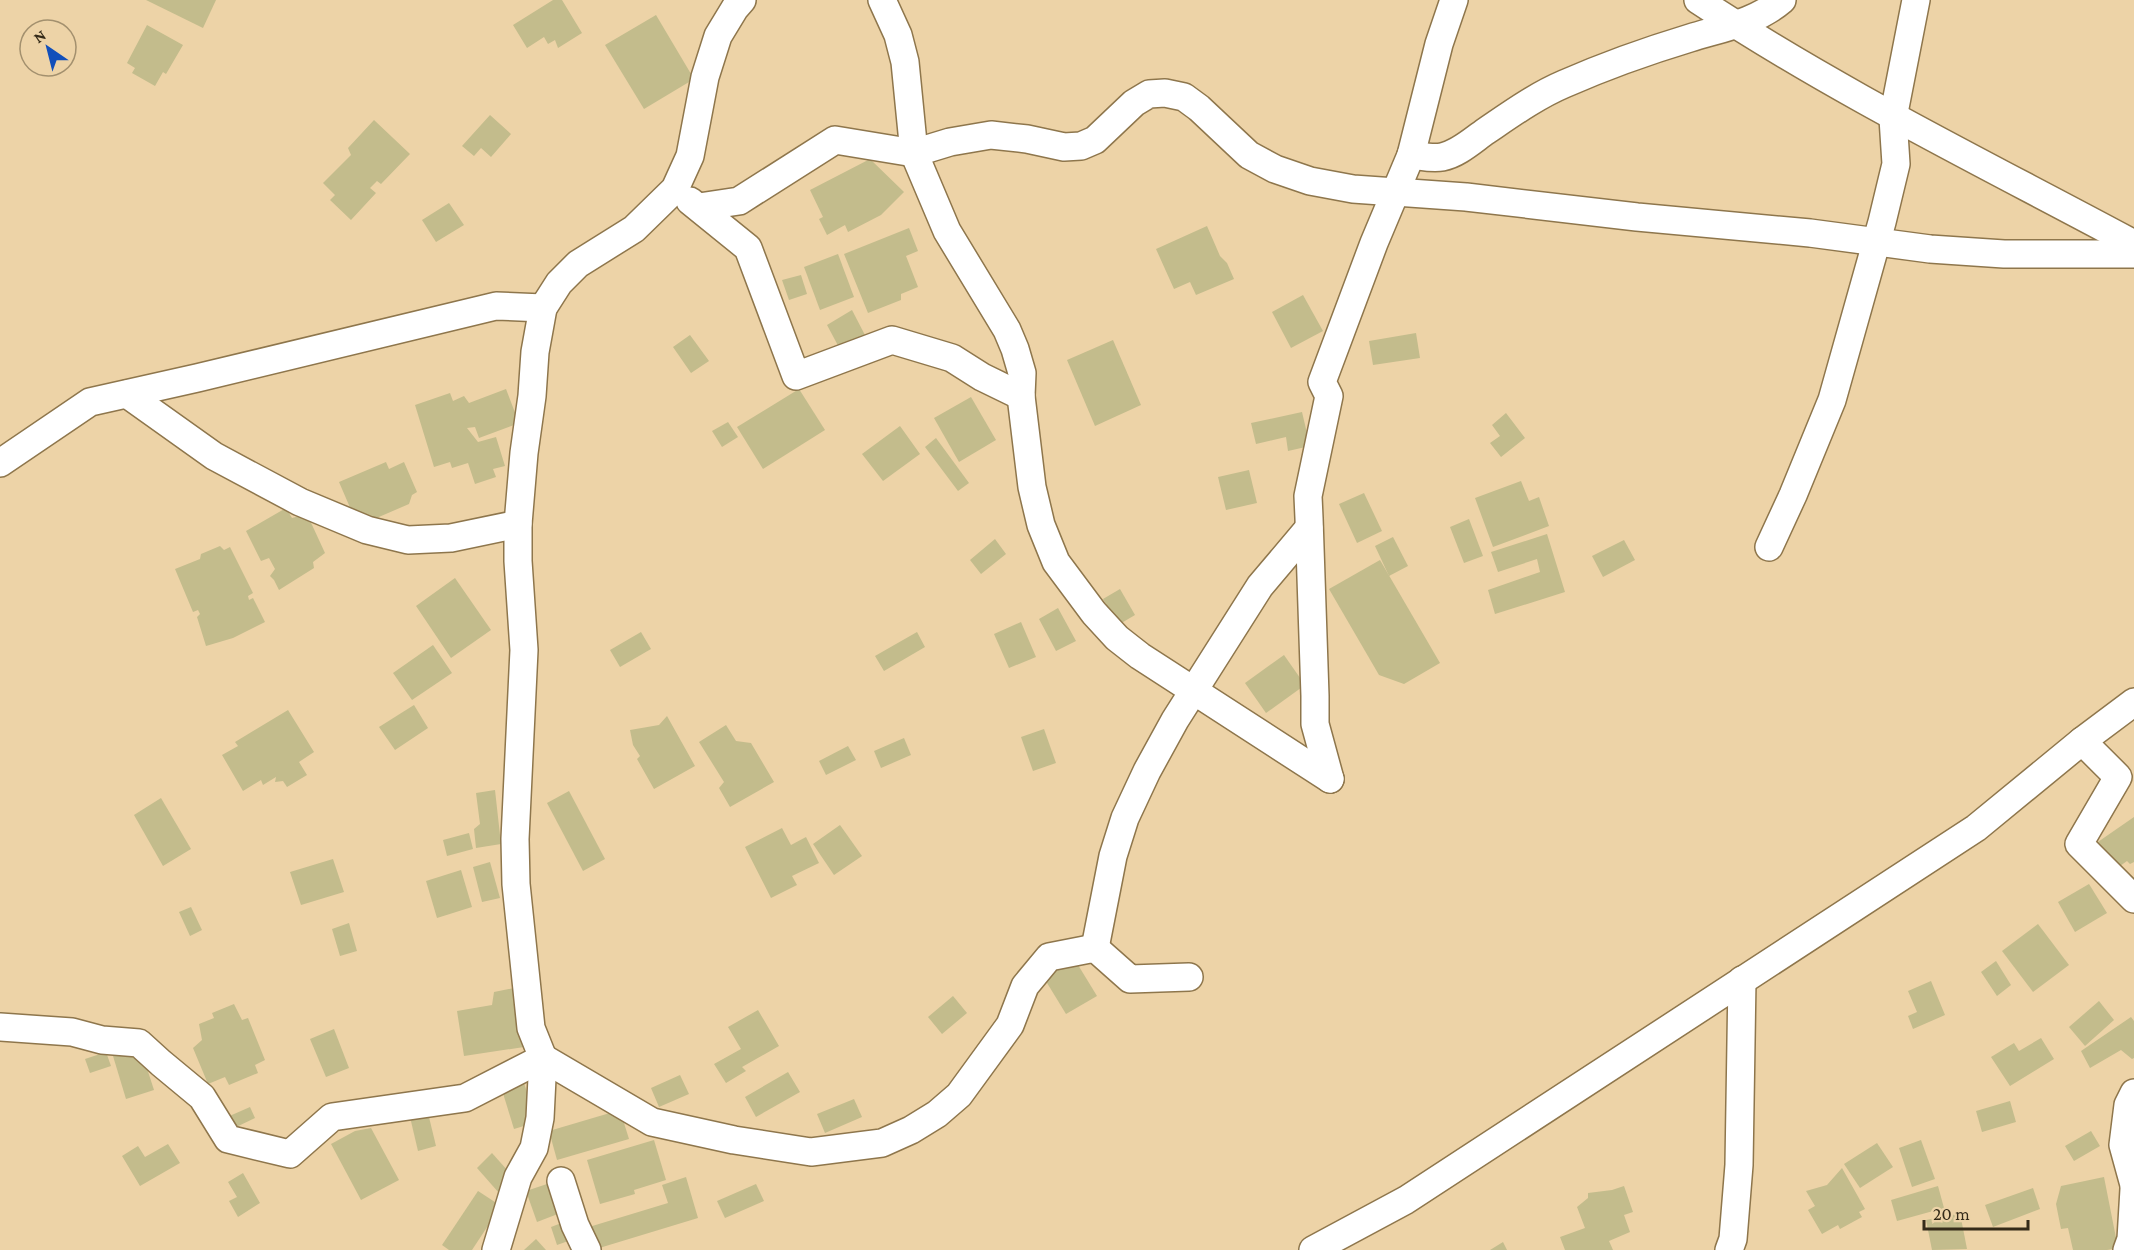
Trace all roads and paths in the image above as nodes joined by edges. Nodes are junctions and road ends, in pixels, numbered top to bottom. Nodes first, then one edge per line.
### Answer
1 (742, 0) edge
2 (882, 0) edge
3 (1454, 0) edge
4 (1698, 0) edge
5 (1782, 0) edge
6 (1916, 0) edge
7 (1740, 15) edge
8 (1893, 118) junction
9 (914, 153) junction
10 (1411, 155) junction
11 (675, 189) junction
12 (1395, 193) junction
13 (699, 207) junction
14 (1876, 244) junction
15 (2134, 244) edge
16 (2134, 254) edge
17 (543, 308) junction
18 (127, 394) junction
19 (1021, 396) junction
20 (0, 463) edge
21 (518, 524) junction
22 (1309, 528) junction
23 (1769, 547) dead end
24 (1193, 691) junction
25 (2134, 702) edge
26 (2082, 741) junction
27 (2134, 899) edge
28 (1095, 948) junction
29 (1189, 977) dead end
30 (1742, 980) junction
31 (0, 1027) edge
32 (543, 1058) junction
33 (2134, 1093) edge
34 (561, 1181) dead end
35 (2134, 1187) edge
36 (496, 1250) edge
37 (587, 1250) edge
38 (1313, 1250) edge
39 (1729, 1250) edge
40 (2127, 1250) edge

1 - 11 street
2 - 9 street
3 - 10 street
4 - 7 street
5 - 7 street
6 - 8 street
7 - 8 street
7 - 10 street
8 - 14 street
8 - 15 street
9 - 12 street
9 - 13 street
9 - 19 street
10 - 12 street
11 - 13 street
11 - 17 street
12 - 14 street
12 - 22 street
13 - 19 street
14 - 16 street
14 - 23 street
17 - 18 street
17 - 21 street
18 - 20 street
18 - 21 street
19 - 24 street
21 - 32 street
22 - 24 street
22 - 24 street
24 - 28 street
25 - 26 street
26 - 27 street
26 - 30 street
28 - 29 street
28 - 32 street
30 - 38 street
30 - 39 street
31 - 32 street
32 - 36 street
33 - 35 street
34 - 37 street
35 - 40 street

